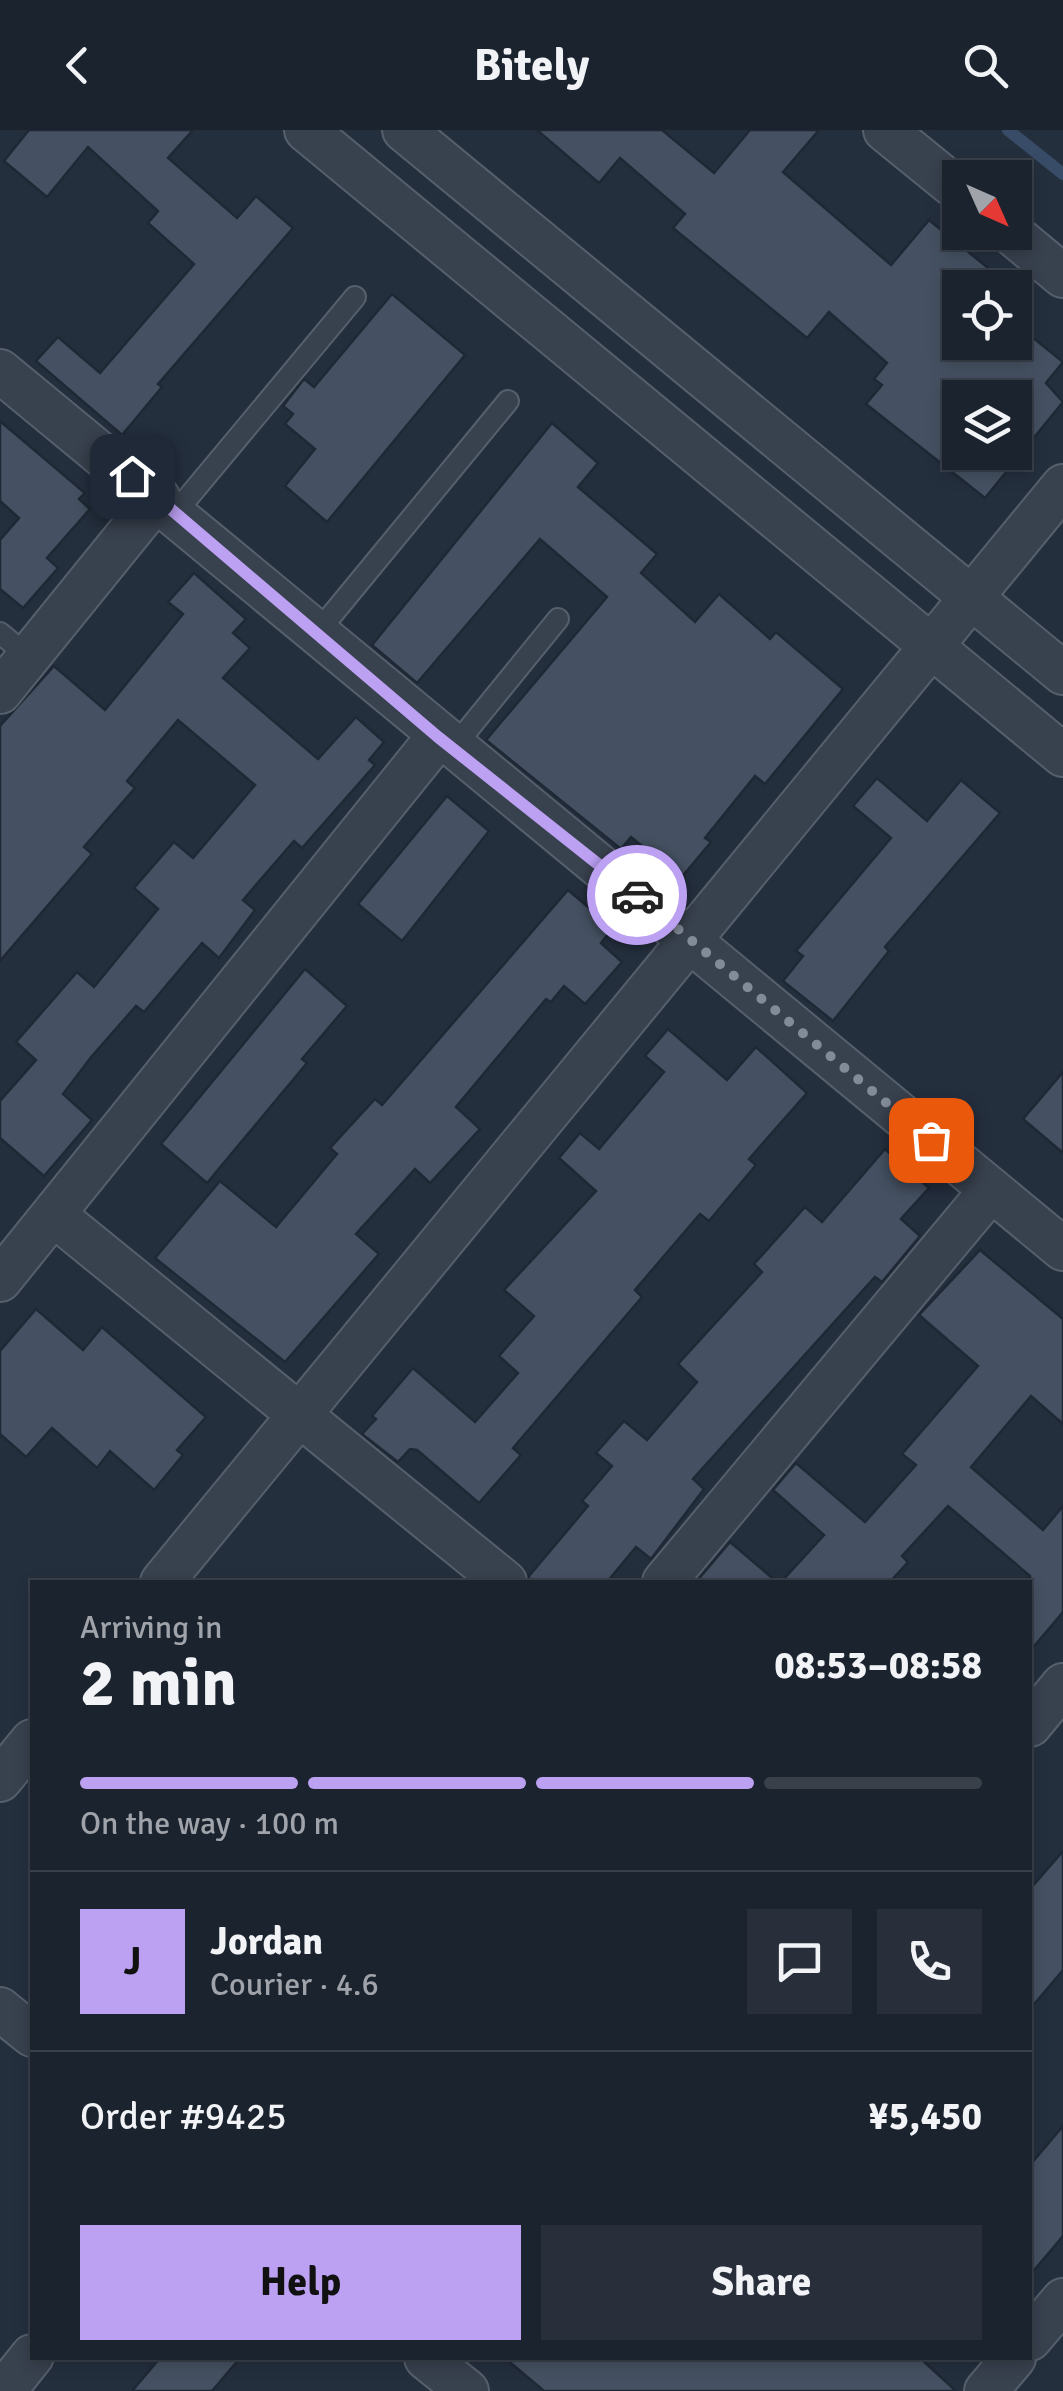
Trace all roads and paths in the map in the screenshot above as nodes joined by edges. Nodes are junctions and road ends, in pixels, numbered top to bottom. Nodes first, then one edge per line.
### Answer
1 (306, 130) edge
2 (404, 130) edge
3 (886, 130) edge
4 (942, 176) edge
5 (1032, 250) edge
6 (1063, 276) edge
7 (355, 297) dead end
8 (0, 371) edge
9 (508, 401) dead end
10 (1063, 486) edge
11 (167, 504) junction
12 (971, 597) junction
13 (558, 619) dead end
14 (317, 633) junction
15 (14, 645) edge
16 (930, 646) junction
17 (1063, 673) edge
18 (0, 692) edge
19 (446, 743) junction
20 (1063, 754) edge
21 (694, 940) junction
22 (990, 1190) junction
23 (54, 1215) junction
24 (1063, 1249) edge
25 (0, 1280) edge
26 (298, 1416) junction
27 (164, 1580) edge
28 (503, 1580) edge
29 (666, 1580) edge
30 (1063, 1685) edge
31 (1032, 1723) edge
32 (30, 1743) edge
33 (0, 1780) edge
34 (0, 2009) edge
35 (30, 2034) edge
36 (1063, 2300) edge
37 (1032, 2334) edge
38 (30, 2358) edge
39 (428, 2360) edge
40 (4, 2391) edge
41 (467, 2391) edge

1 - 16 street
2 - 12 street
3 - 4 street
5 - 6 street
7 - 11 lane
8 - 11 street
9 - 14 lane
10 - 12 street
11 - 14 street
11 - 15 street
12 - 16 street
12 - 17 street
13 - 19 lane
14 - 19 street
15 - 18 street
16 - 20 street
16 - 21 street
19 - 21 street
19 - 23 street
21 - 22 street
21 - 26 street
22 - 24 street
22 - 29 street
23 - 25 street
23 - 26 street
26 - 27 street
26 - 28 street
30 - 31 street
32 - 33 street
34 - 35 street
36 - 37 street
38 - 40 street
39 - 41 street

